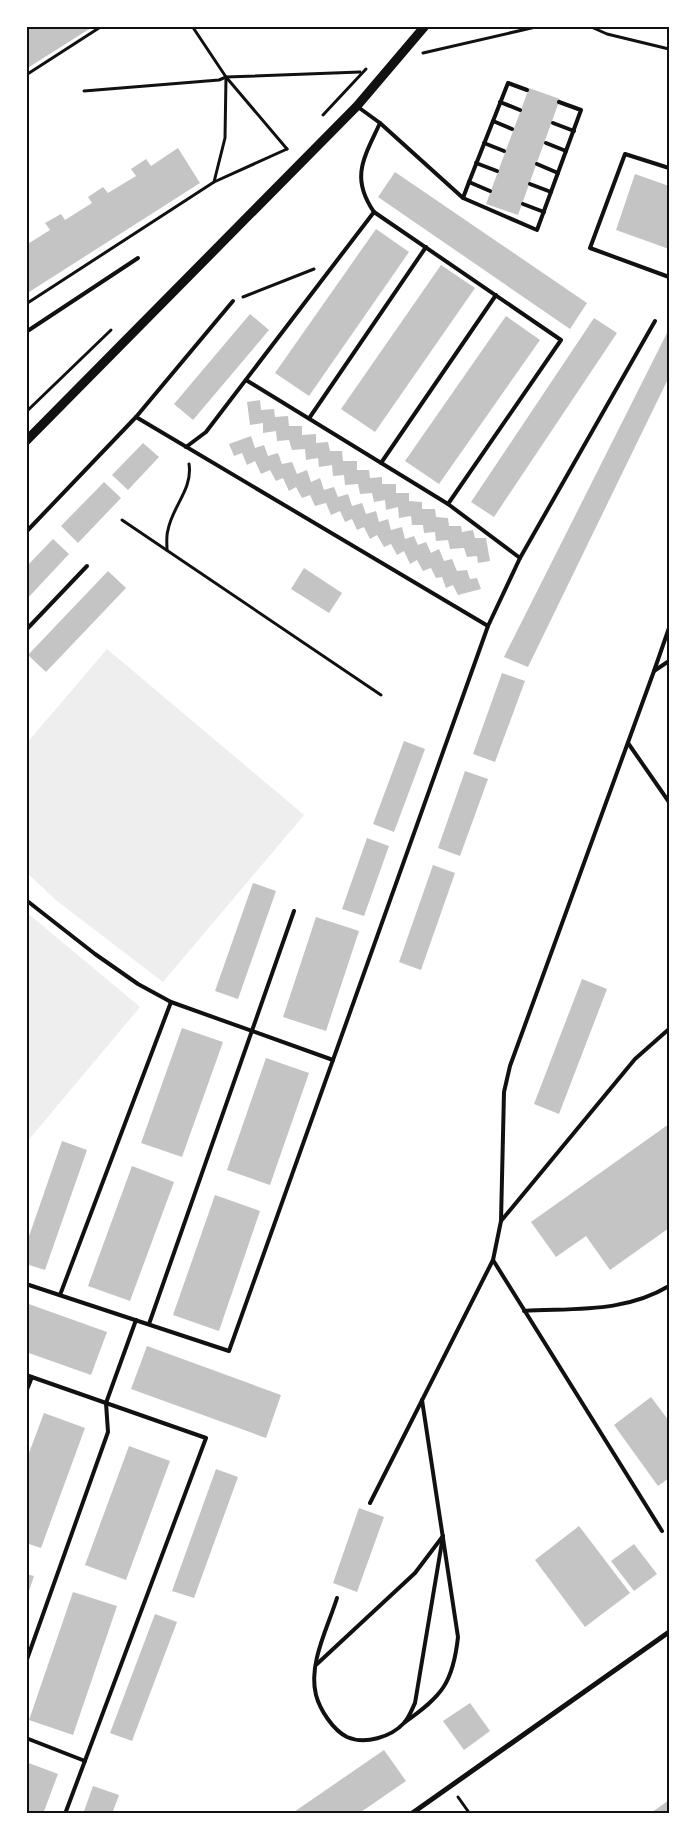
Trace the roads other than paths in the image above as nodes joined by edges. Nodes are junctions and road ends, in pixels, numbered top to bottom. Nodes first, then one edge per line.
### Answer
1 (424, 26) edge
2 (527, 90) dead end
3 (500, 102) junction
4 (559, 102) dead end
5 (356, 106) junction
6 (520, 110) dead end
7 (493, 121) junction
8 (380, 123) junction
9 (553, 123) dead end
10 (512, 129) dead end
11 (574, 131) junction
12 (484, 143) junction
13 (546, 143) dead end
14 (504, 151) dead end
15 (566, 151) junction
16 (476, 163) junction
17 (537, 164) dead end
18 (669, 168) edge
19 (497, 172) dead end
20 (558, 173) junction
21 (469, 182) junction
22 (530, 184) dead end
23 (490, 191) dead end
24 (551, 192) junction
25 (463, 198) junction
26 (523, 204) dead end
27 (374, 212) junction
28 (544, 212) junction
29 (426, 247) junction
30 (138, 258) dead end
31 (669, 277) edge
32 (496, 295) junction
33 (233, 300) road end
34 (655, 321) dead end
35 (26, 332) edge
36 (246, 380) junction
37 (136, 418) junction
38 (310, 418) junction
39 (26, 440) edge
40 (186, 447) junction
41 (382, 462) junction
42 (448, 504) junction
43 (26, 532) edge
44 (520, 558) junction
45 (87, 566) dead end
46 (488, 626) junction
47 (669, 628) edge
48 (26, 630) edge
49 (669, 661) edge
50 (654, 671) junction
51 (628, 743) junction
52 (669, 802) edge
53 (26, 900) edge
54 (294, 911) dead end
55 (170, 1002) junction
56 (669, 1029) edge
57 (251, 1030) junction
58 (333, 1060) junction
59 (501, 1221) junction
60 (493, 1260) junction
61 (26, 1284) edge
62 (669, 1286) edge
63 (60, 1295) junction
64 (524, 1310) junction
65 (136, 1320) junction
66 (149, 1324) junction
67 (26, 1375) edge
68 (32, 1377) junction
69 (26, 1392) edge
70 (422, 1400) junction
71 (106, 1402) junction
72 (370, 1503) dead end
73 (662, 1531) dead end
74 (444, 1536) junction
75 (337, 1598) dead end
76 (669, 1632) edge
77 (26, 1662) edge
78 (315, 1666) junction
79 (404, 1723) junction
80 (26, 1738) edge
81 (85, 1761) junction
82 (65, 1814) edge
83 (411, 1814) edge

1 - 5 street
2 - 3 lane
3 - 6 lane
3 - 7 lane
4 - 11 lane
5 - 8 lane
5 - 39 street
7 - 10 lane
7 - 12 lane
8 - 25 lane
8 - 27 lane
9 - 11 lane
11 - 15 lane
12 - 14 lane
12 - 16 lane
13 - 15 lane
15 - 20 lane
16 - 19 lane
16 - 21 lane
17 - 20 lane
18 - 31 lane
20 - 24 lane
21 - 23 lane
21 - 25 lane
22 - 24 lane
24 - 28 lane
25 - 28 lane
26 - 28 lane
27 - 29 lane
27 - 36 lane
29 - 32 lane
29 - 38 lane
30 - 35 lane
32 - 41 lane
32 - 42 lane
33 - 37 lane
34 - 44 lane
36 - 38 lane
36 - 40 lane
37 - 40 lane
37 - 43 lane
38 - 41 lane
40 - 46 lane
41 - 42 lane
42 - 44 lane
44 - 46 lane
45 - 48 lane
46 - 58 lane
47 - 50 lane
49 - 50 lane
50 - 51 lane
51 - 52 lane
51 - 59 lane
53 - 55 lane
54 - 57 lane
55 - 57 lane
55 - 63 lane
56 - 59 lane
57 - 58 lane
57 - 66 lane
58 - 66 lane
59 - 60 lane
60 - 64 lane
60 - 70 lane
61 - 63 lane
62 - 64 lane
63 - 65 lane
64 - 73 lane
65 - 66 lane
65 - 71 lane
67 - 68 lane
68 - 69 lane
68 - 71 lane
70 - 72 lane
70 - 74 lane
71 - 77 lane
71 - 81 lane
74 - 78 lane
74 - 79 lane
74 - 79 lane
75 - 78 lane
76 - 83 street
78 - 79 lane
80 - 81 lane
81 - 82 lane

